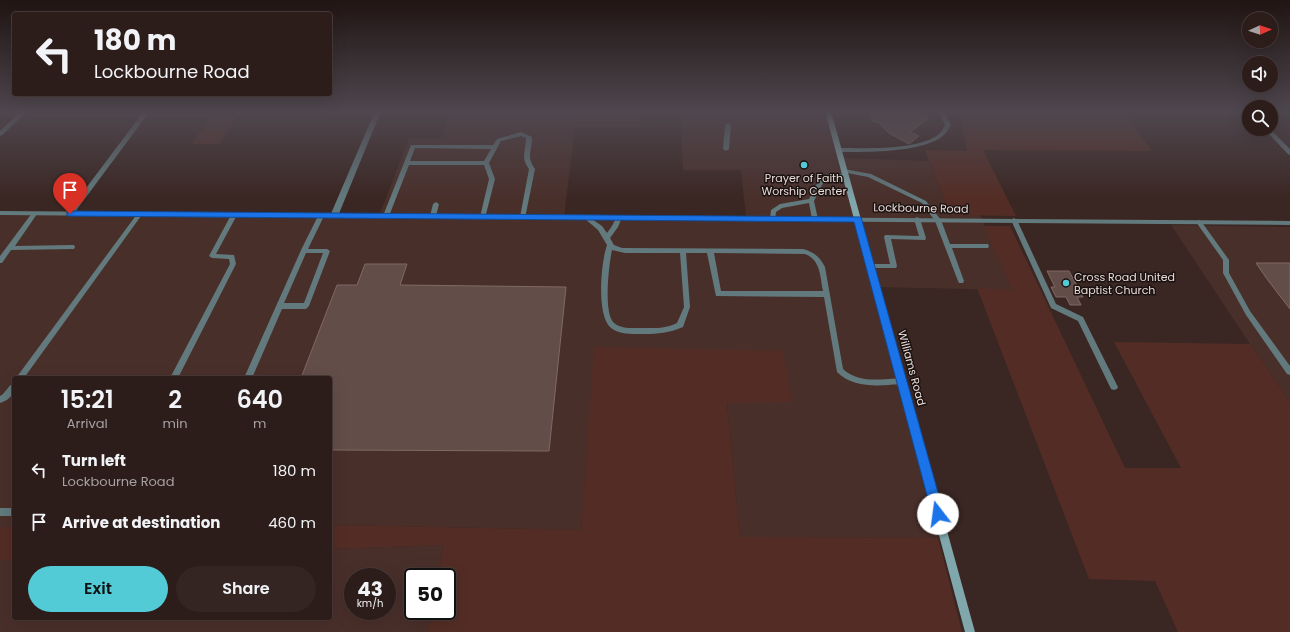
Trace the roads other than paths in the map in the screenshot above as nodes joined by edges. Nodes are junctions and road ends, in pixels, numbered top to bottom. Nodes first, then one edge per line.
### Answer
1 (125, 140) edge
2 (366, 140) edge
3 (498, 140) edge
4 (529, 140) edge
5 (727, 140) edge
6 (836, 140) edge
7 (926, 140) edge
8 (1278, 140) edge
9 (494, 147) junction
10 (726, 149) dead end
11 (839, 150) junction
12 (1290, 153) edge
13 (406, 163) junction
14 (486, 163) junction
15 (845, 173) junction
16 (811, 201) junction
17 (436, 204) dead end
18 (0, 213) edge
19 (34, 214) junction
20 (70, 214) junction
21 (139, 215) junction
22 (234, 215) junction
23 (321, 216) junction
24 (334, 216) junction
25 (386, 216) junction
26 (432, 216) junction
27 (483, 217) junction
28 (523, 217) junction
29 (586, 217) junction
30 (619, 217) junction
31 (773, 218) junction
32 (815, 219) junction
33 (858, 219) junction
34 (917, 219) junction
35 (938, 220) junction
36 (1014, 220) junction
37 (1199, 222) junction
38 (1290, 223) edge
39 (607, 238) junction
40 (610, 246) junction
41 (948, 246) junction
42 (986, 246) dead end
43 (72, 247) dead end
44 (9, 248) junction
45 (304, 251) junction
46 (683, 251) junction
47 (710, 251) junction
48 (0, 261) edge
49 (870, 266) junction
50 (961, 281) dead end
51 (826, 294) junction
52 (280, 306) junction
53 (1290, 372) edge
54 (21, 376) edge
55 (175, 376) edge
56 (249, 376) edge
57 (902, 381) junction
58 (1114, 387) dead end
59 (12, 388) edge
60 (0, 400) edge
61 (0, 512) edge
62 (12, 512) edge
63 (970, 632) edge

1 - 20 street
2 - 24 street
3 - 9 lane
4 - 28 lane
5 - 10 lane
6 - 11 main road, Williams Road
7 - 11 lane
8 - 12 street
9 - 13 lane
9 - 14 lane
11 - 15 main road, Williams Road
13 - 14 lane
13 - 25 lane
14 - 27 lane
15 - 16 lane
15 - 33 main road, Williams Road
15 - 35 lane
16 - 31 lane
16 - 32 lane
17 - 26 lane
18 - 19 street, Lockbourne Road
19 - 20 street, Lockbourne Road
19 - 44 lane
20 - 21 street, Lockbourne Road
21 - 22 street, Lockbourne Road
21 - 54 lane
22 - 23 street, Lockbourne Road
22 - 55 lane
23 - 24 street, Lockbourne Road
23 - 45 lane
24 - 25 street, Lockbourne Road
25 - 26 street, Lockbourne Road
26 - 27 street, Lockbourne Road
27 - 28 street, Lockbourne Road
28 - 29 street, Lockbourne Road
29 - 30 street, Lockbourne Road
29 - 39 lane
30 - 31 street, Lockbourne Road
30 - 39 lane
31 - 32 street, Lockbourne Road
32 - 33 street, Lockbourne Road
33 - 34 street, Lockbourne Road
33 - 49 main road, Williams Road
34 - 35 street, Lockbourne Road
34 - 49 lane
35 - 36 street, Lockbourne Road
35 - 41 lane
36 - 37 street, Lockbourne Road
36 - 58 lane
37 - 38 street, Lockbourne Road
37 - 53 lane
39 - 40 lane
40 - 46 lane
40 - 46 lane
41 - 42 lane
41 - 50 lane
43 - 44 lane
44 - 48 lane
45 - 52 lane
45 - 52 lane
46 - 47 lane
47 - 51 lane
47 - 51 lane
49 - 57 main road, Williams Road
51 - 57 lane
52 - 56 lane
57 - 63 main road, Williams Road
59 - 60 lane
61 - 62 lane

